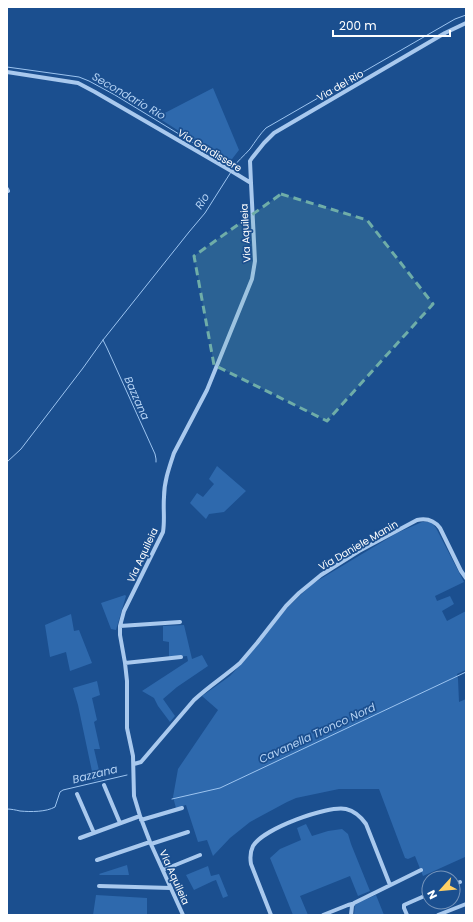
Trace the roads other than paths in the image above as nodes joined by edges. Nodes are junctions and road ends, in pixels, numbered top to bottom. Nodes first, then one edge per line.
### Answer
1 (466, 23) edge
2 (7, 72) edge
3 (251, 184) junction
4 (466, 578) edge
5 (180, 622) dead end
6 (120, 626) junction
7 (181, 657) dead end
8 (125, 663) junction
9 (134, 764) junction
10 (104, 786) dead end
11 (77, 794) dead end
12 (182, 808) dead end
13 (140, 818) junction
14 (120, 823) junction
15 (188, 832) dead end
16 (94, 833) junction
17 (80, 838) dead end
18 (150, 843) junction
19 (200, 855) dead end
20 (97, 860) dead end
21 (162, 870) junction
22 (421, 870) dead end
23 (390, 885) junction
24 (99, 886) dead end
25 (171, 888) junction
26 (421, 898) edge
27 (352, 904) junction
28 (466, 904) edge
29 (183, 915) edge
30 (271, 915) edge
31 (323, 915) edge
32 (351, 915) edge
33 (407, 915) edge
34 (438, 915) edge

1 - 3 street, Via del Rio
2 - 3 street, Via Gardissere
3 - 6 street, Via Aquileia
4 - 9 street, Via Daniele Manin
5 - 6 street
6 - 8 street, Via Aquileia
7 - 8 street
8 - 9 street, Via Aquileia
9 - 13 street, Via Aquileia
10 - 14 street
11 - 16 street
12 - 13 street
13 - 14 street
13 - 18 street, Via Aquileia
14 - 16 street
15 - 18 street
16 - 17 street
18 - 20 street
18 - 21 street, Via Aquileia
19 - 21 street
21 - 25 street, Via Aquileia
22 - 23 street
23 - 27 street
23 - 30 street
24 - 25 street
25 - 29 street, Via Aquileia
26 - 33 street
27 - 31 street
27 - 32 street
28 - 34 street

